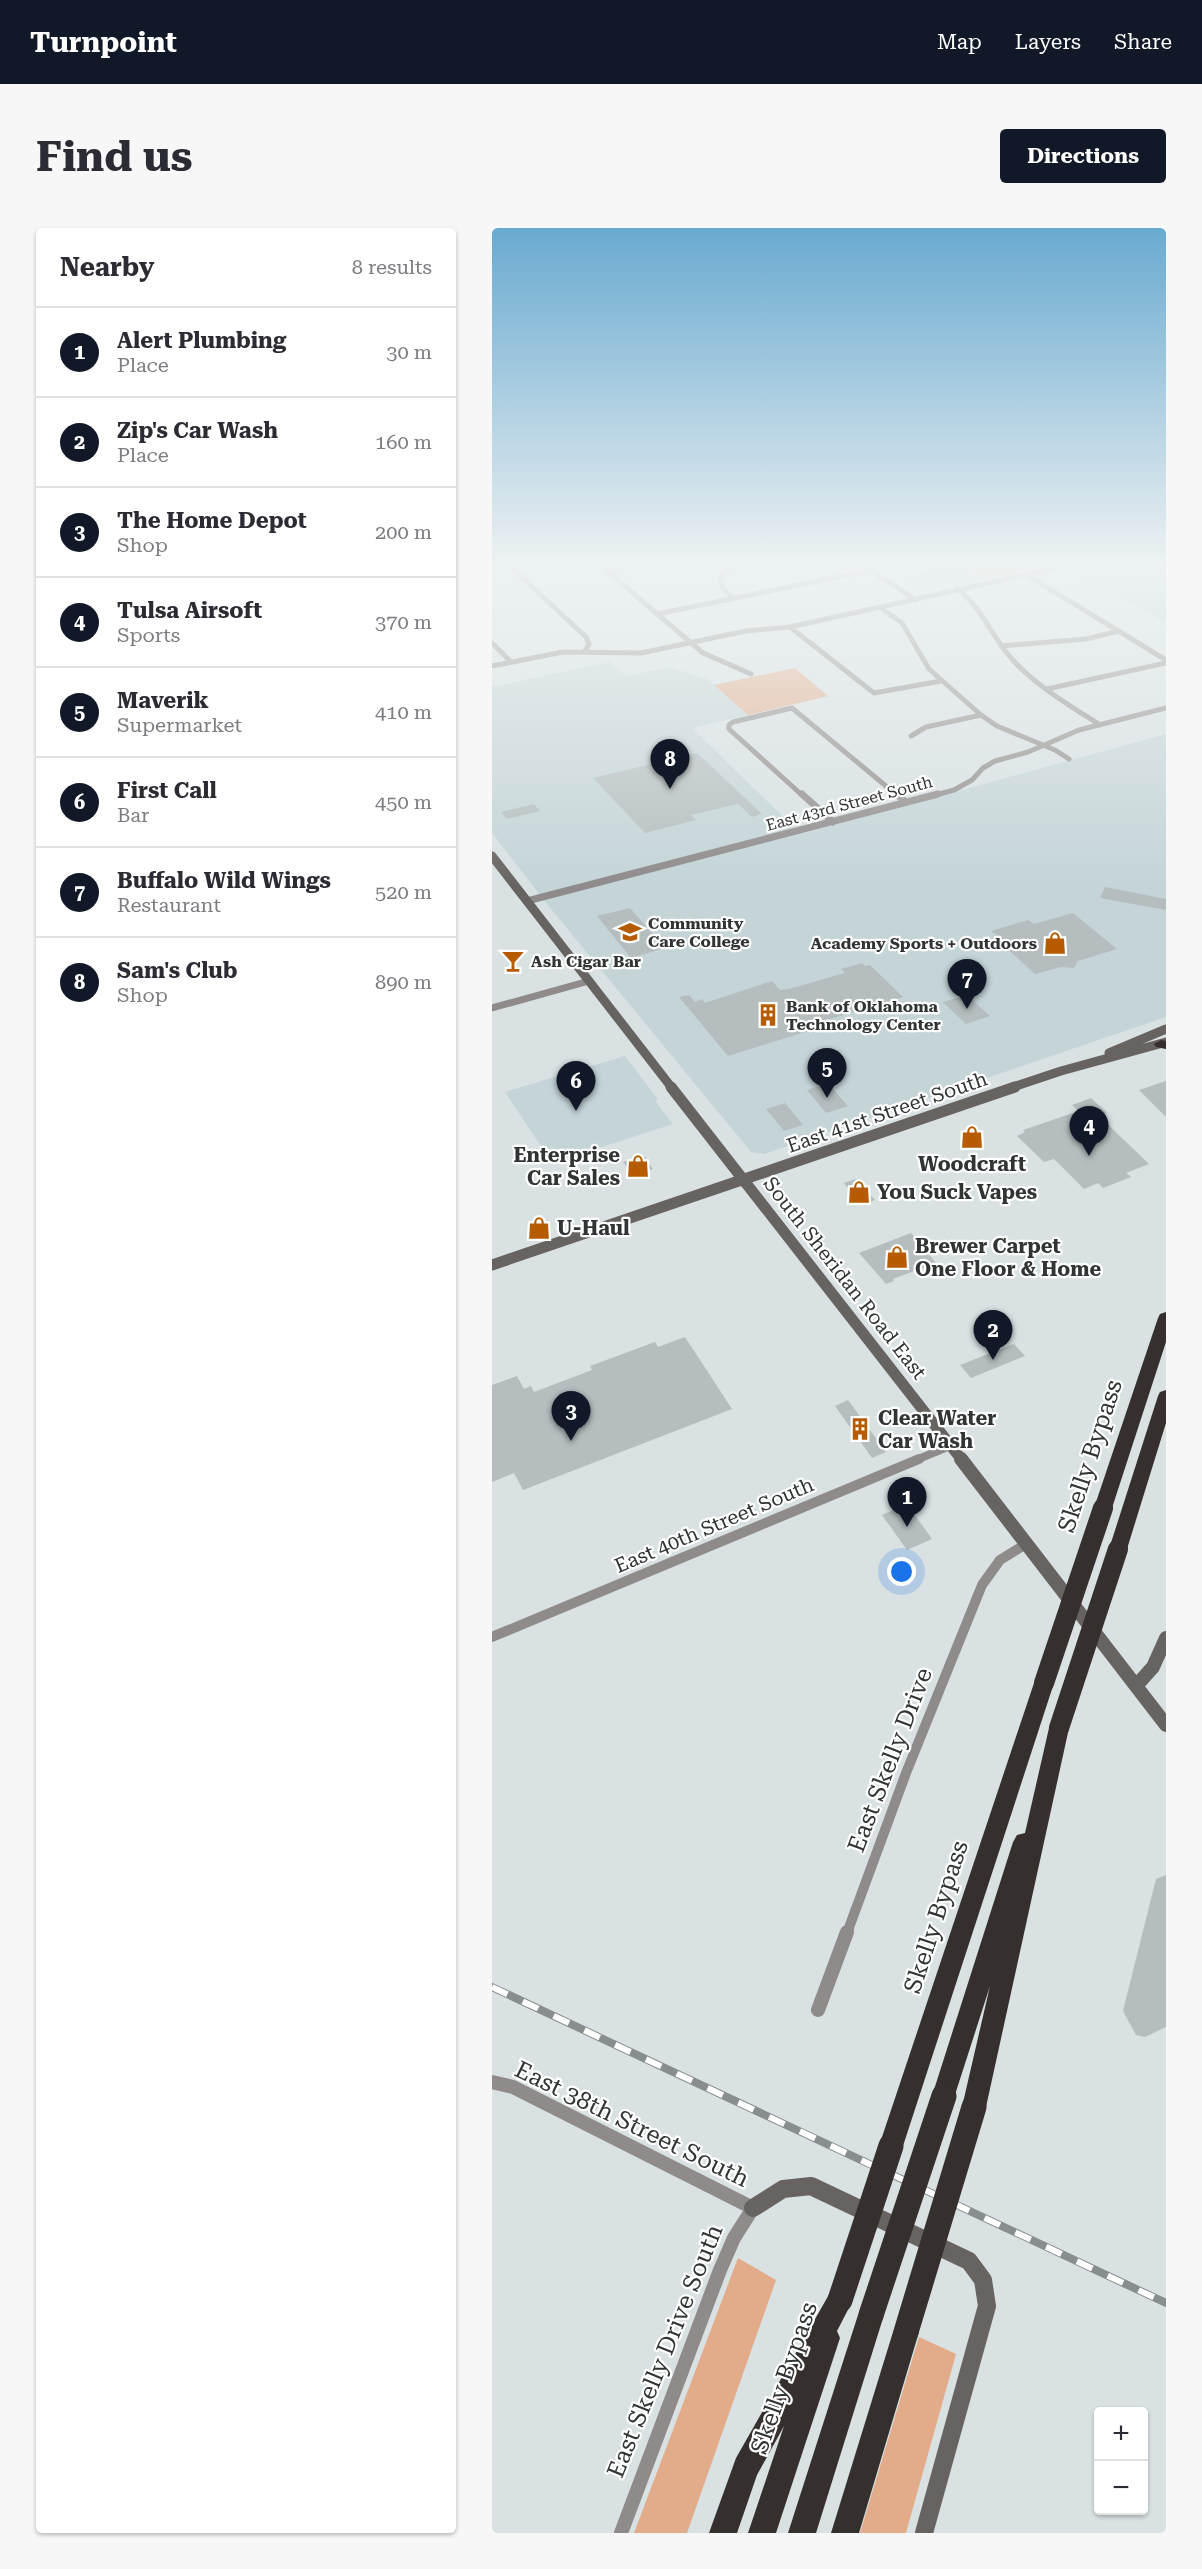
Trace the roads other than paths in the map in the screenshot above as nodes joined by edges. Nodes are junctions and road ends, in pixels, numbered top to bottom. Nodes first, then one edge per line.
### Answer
1 (749, 673) edge
2 (848, 673) edge
3 (933, 673) edge
4 (1027, 673) edge
5 (1117, 673) edge
6 (752, 674) dead end
7 (941, 681) junction
8 (1047, 689) junction
9 (1166, 708) edge
10 (981, 715) junction
11 (1100, 725) junction
12 (912, 736) dead end
13 (1043, 746) junction
14 (1069, 759) dead end
15 (906, 802) junction
16 (833, 822) junction
17 (493, 859) edge
18 (527, 901) junction
19 (590, 981) junction
20 (492, 1008) edge
21 (1166, 1029) edge
22 (1164, 1044) edge
23 (1089, 1063) junction
24 (744, 1180) junction
25 (492, 1264) edge
26 (1166, 1318) edge
27 (1166, 1396) edge
28 (950, 1446) junction
29 (1026, 1544) junction
30 (492, 1637) edge
31 (1166, 1638) edge
32 (1136, 1686) junction
33 (1166, 1725) edge
34 (1059, 1728) junction
35 (818, 2010) dead end
36 (492, 2082) edge
37 (753, 2208) junction
38 (840, 2300) junction
39 (621, 2533) edge
40 (723, 2533) edge
41 (762, 2533) edge
42 (802, 2533) edge
43 (845, 2533) edge
44 (924, 2533) edge

1 - 6 street
2 - 7 street
3 - 7 street
4 - 8 street
5 - 8 street
7 - 10 street
8 - 11 street
9 - 11 street, East 43rd Street South
10 - 12 street
10 - 13 street
11 - 13 street, East 43rd Street South
13 - 14 street
13 - 15 street, East 43rd Street South
15 - 16 street, East 43rd Street South
15 - 16 street
16 - 18 street, East 43rd Street South
17 - 18 main road, South Sheridan Road East
18 - 19 main road, South Sheridan Road East
19 - 20 street
19 - 24 main road, South Sheridan Road East
21 - 23 main road, East 41st Street South
22 - 23 main road, East 41st Street South
23 - 24 main road, East 41st Street South
24 - 25 main road, East 41st Street South
24 - 28 main road, South Sheridan Road East
26 - 38 highway, Skelly Bypass, bridge
27 - 34 highway, bridge
28 - 29 main road, South Sheridan Road East
28 - 30 street, East 40th Street South
29 - 32 main road, South Sheridan Road East
29 - 35 street, East Skelly Drive
31 - 32 main road
32 - 33 main road, South Sheridan Road East
34 - 42 highway, bridge
34 - 43 highway, bridge
36 - 37 street, East 38th Street South
37 - 39 street, East Skelly Drive South
37 - 44 main road, East Skelly Drive South
38 - 40 highway
38 - 41 highway, Skelly Bypass

